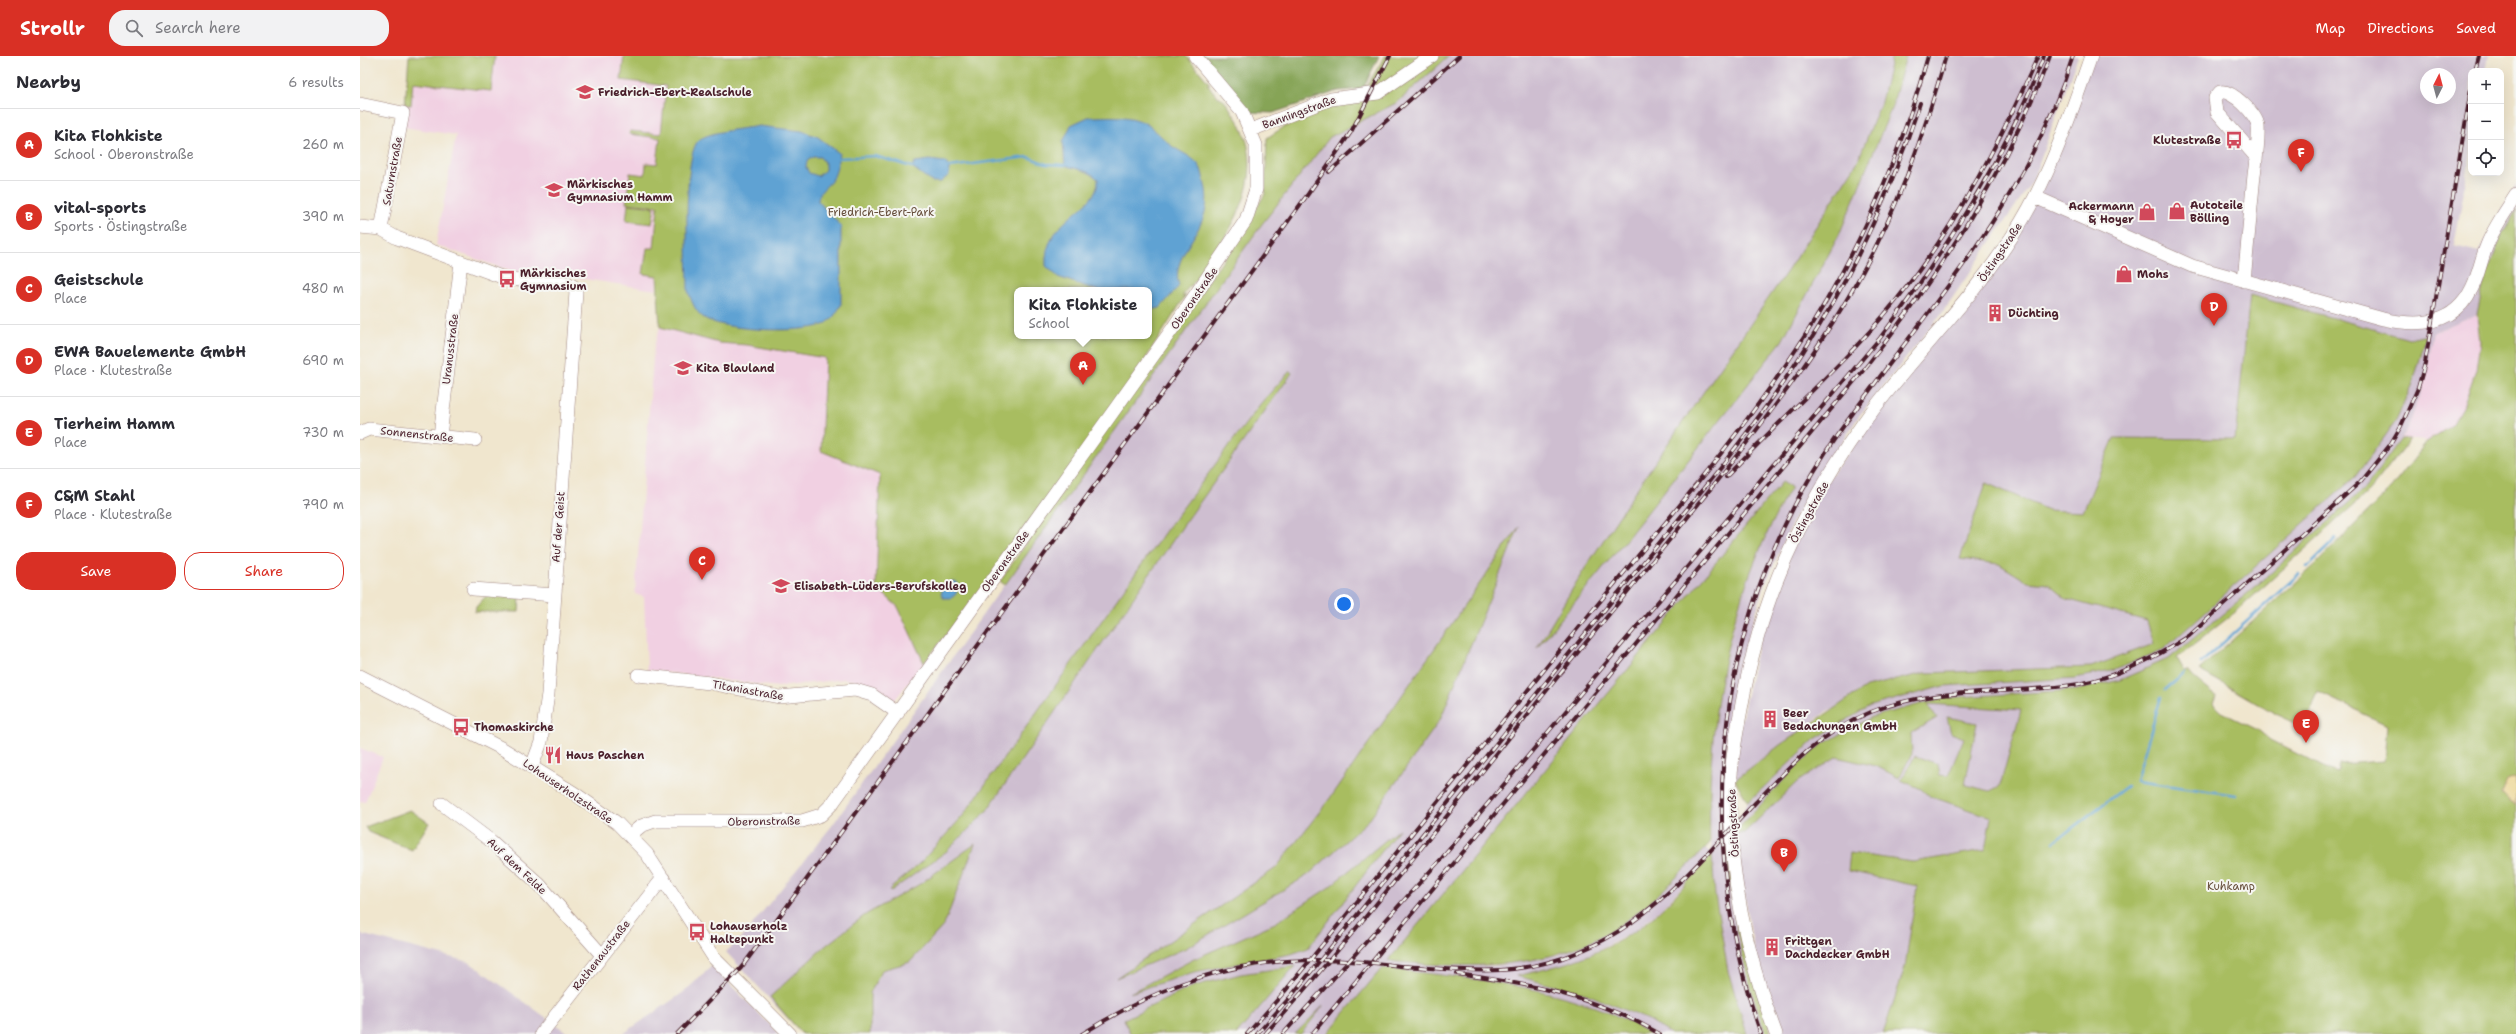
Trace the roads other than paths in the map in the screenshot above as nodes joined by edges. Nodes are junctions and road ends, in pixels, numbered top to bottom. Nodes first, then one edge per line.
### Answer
1 (1195, 56) edge
2 (1432, 56) edge
3 (2091, 56) edge
4 (360, 104) edge
5 (1251, 130) junction
6 (2256, 157) junction
7 (2516, 195) edge
8 (2035, 197) junction
9 (360, 226) edge
10 (381, 229) junction
11 (461, 262) junction
12 (2244, 281) junction
13 (360, 433) edge
14 (440, 436) junction
15 (475, 440) dead end
16 (473, 589) dead end
17 (554, 595) junction
18 (638, 675) dead end
19 (360, 676) edge
20 (898, 714) junction
21 (532, 766) junction
22 (442, 804) dead end
23 (630, 835) junction
24 (663, 878) junction
25 (601, 954) junction
26 (541, 1034) edge
27 (790, 1034) edge
28 (1776, 1034) edge

1 - 5 street, Oberonstraße
2 - 5 street, Banningstraße
3 - 8 street, Östingstraße
4 - 10 street, Saturnstraße
5 - 20 street, Oberonstraße
6 - 6 street
6 - 12 street
7 - 12 street
8 - 12 street
8 - 28 street, Östingstraße
9 - 10 street
10 - 11 street
11 - 14 street, Uranusstraße
11 - 17 street, Auf der Geist
13 - 14 street, Sonnenstraße
14 - 15 street, Sonnenstraße
16 - 17 street
17 - 21 street, Auf der Geist
18 - 20 street, Titaniastraße
19 - 21 street, Lohauserholzstraße
20 - 23 street, Oberonstraße
21 - 23 street, Lohauserholzstraße
22 - 25 street, Auf dem Felde
23 - 24 street, Lohauserholzstraße
24 - 25 street, Rathenaustraße
24 - 27 street, Lohauserholzstraße
25 - 26 street, Rathenaustraße

